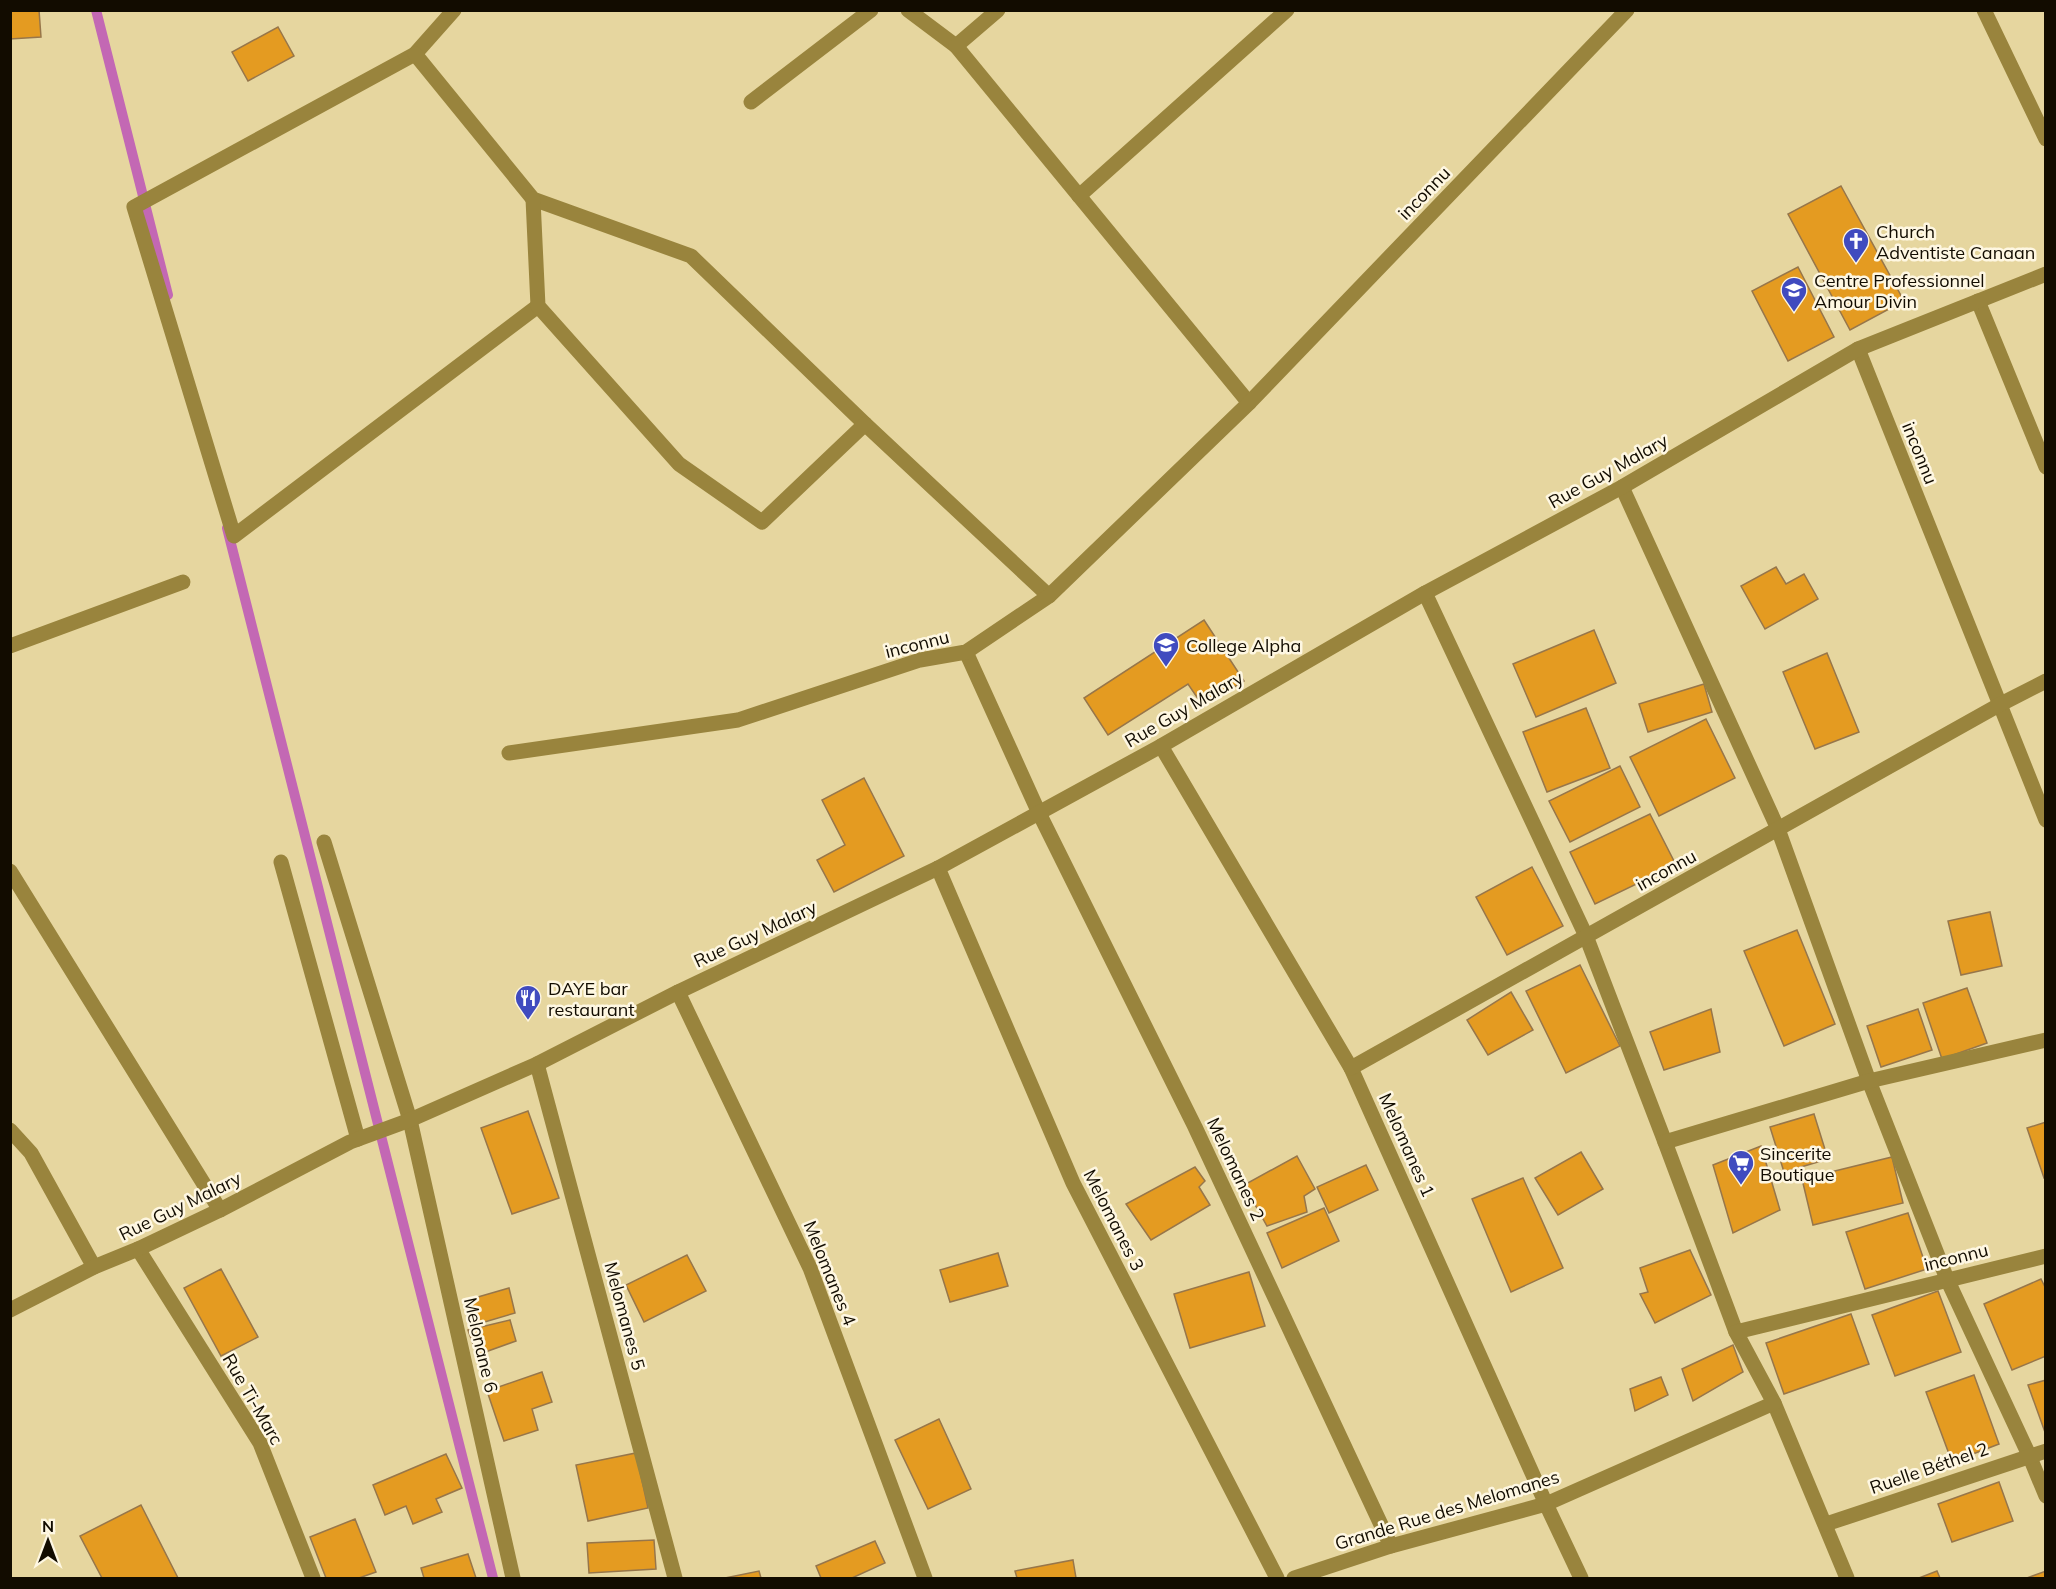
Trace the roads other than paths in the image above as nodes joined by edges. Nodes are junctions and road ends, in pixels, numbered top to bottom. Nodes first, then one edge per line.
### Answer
1 (453, 10) edge
2 (871, 10) edge
3 (908, 10) edge
4 (998, 10) edge
5 (1287, 10) edge
6 (1627, 10) edge
7 (1984, 10) edge
8 (956, 46) junction
9 (414, 54) junction
10 (751, 102) dead end
11 (2046, 139) edge
12 (1080, 196) junction
13 (533, 199) junction
14 (2046, 274) edge
15 (1978, 301) junction
16 (538, 306) junction
17 (1858, 349) junction
18 (1249, 403) junction
19 (865, 424) junction
20 (2046, 467) edge
21 (1622, 487) junction
22 (183, 582) dead end
23 (1425, 592) junction
24 (1049, 596) junction
25 (10, 646) edge
26 (966, 652) junction
27 (2046, 681) edge
28 (1999, 705) junction
29 (1161, 746) junction
30 (509, 753) dead end
31 (1039, 813) junction
32 (2046, 820) edge
33 (1778, 829) junction
34 (324, 842) dead end
35 (281, 862) dead end
36 (938, 868) junction
37 (10, 872) edge
38 (1586, 936) junction
39 (678, 992) junction
40 (2046, 1040) edge
41 (537, 1064) junction
42 (1351, 1068) junction
43 (1869, 1081) junction
44 (410, 1120) junction
45 (10, 1130) edge
46 (362, 1138) junction
47 (1665, 1142) junction
48 (220, 1210) junction
49 (138, 1249) junction
50 (2046, 1256) edge
51 (93, 1267) junction
52 (1947, 1279) junction
53 (10, 1311) edge
54 (1736, 1332) junction
55 (1774, 1403) junction
56 (2046, 1451) edge
57 (2029, 1455) junction
58 (2046, 1496) edge
59 (1546, 1504) junction
60 (1826, 1524) junction
61 (1391, 1546) junction
62 (1329, 1573) edge
63 (314, 1578) edge
64 (513, 1578) edge
65 (675, 1578) edge
66 (925, 1578) edge
67 (1277, 1578) edge
68 (1294, 1578) edge
69 (1581, 1578) edge
70 (1847, 1578) edge

1 - 9 street
2 - 10 street
3 - 8 street
4 - 8 street
5 - 12 street
6 - 18 street, inconnu
7 - 11 street
8 - 12 street
9 - 13 street
9 - 16 street
12 - 18 street
13 - 16 street
13 - 19 street
14 - 15 street, Rue Guy Malary
15 - 17 street, Rue Guy Malary
15 - 20 street
16 - 19 street
17 - 21 street, Rue Guy Malary
17 - 28 street, inconnu
18 - 24 street, inconnu
19 - 24 street
21 - 23 street, Rue Guy Malary
21 - 33 street
22 - 25 street
23 - 29 street, Rue Guy Malary
23 - 38 street
24 - 26 street, inconnu
26 - 30 street, inconnu
26 - 31 street, Melomanes 2
27 - 28 street, inconnu
28 - 32 street, inconnu
28 - 33 street, inconnu
29 - 31 street, Rue Guy Malary
29 - 42 street, Melomanes 1
31 - 36 street, Rue Guy Malary
31 - 61 street, Melomanes 2
33 - 38 street, inconnu
33 - 43 street
34 - 44 street, Melonane 6
35 - 46 street
36 - 39 street, Rue Guy Malary
36 - 67 street, Melomanes 3
37 - 48 street
38 - 42 street, inconnu
38 - 47 street
39 - 41 street, Rue Guy Malary
39 - 66 street, Melomanes 4
40 - 43 street
41 - 44 street, Rue Guy Malary
41 - 65 street, Melomanes 5
42 - 59 street, Melomanes 1
43 - 47 street
43 - 52 street
44 - 46 street, Rue Guy Malary
44 - 64 street, Melonane 6
45 - 51 street
46 - 48 street, Rue Guy Malary
47 - 54 street
48 - 49 street, Rue Guy Malary
49 - 51 street, Rue Guy Malary
49 - 63 street, Rue Ti-Marc
50 - 52 street, inconnu
51 - 53 street, Rue Guy Malary
52 - 54 street, inconnu
52 - 57 street
54 - 55 street
55 - 59 street, Grande Rue des Melomanes
55 - 60 street
56 - 57 street, Ruelle Béthel 2
57 - 58 street
57 - 60 street, Ruelle Béthel 2
59 - 61 street, Grande Rue des Melomanes
59 - 69 street, Melomanes 1
60 - 70 street
61 - 62 street, Grande Rue des Melomanes
62 - 68 street, Grande Rue des Melomanes

